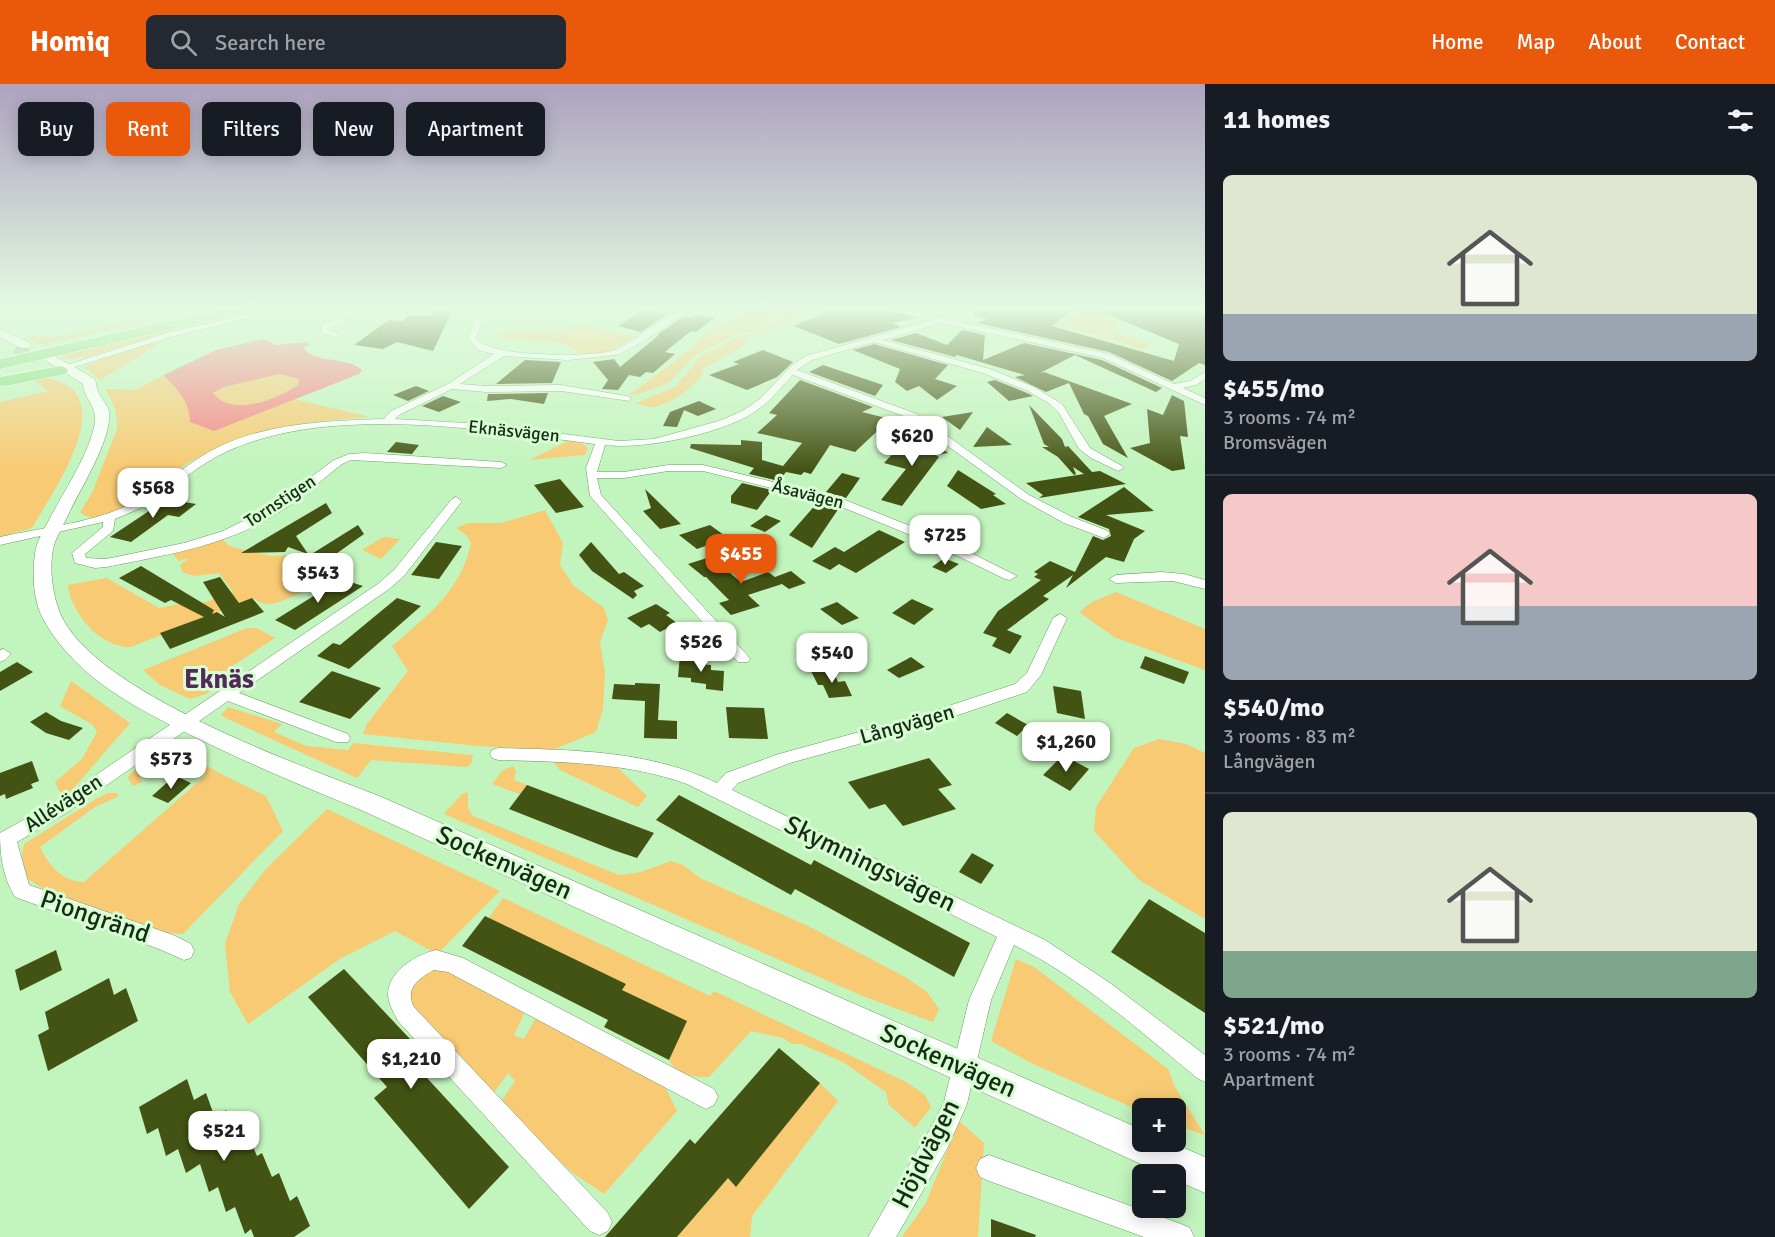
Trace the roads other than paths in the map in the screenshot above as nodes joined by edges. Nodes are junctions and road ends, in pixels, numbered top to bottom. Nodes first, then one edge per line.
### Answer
1 (52, 364) tunnel mouth
2 (83, 364) edge
3 (484, 364) edge
4 (801, 364) edge
5 (965, 364) edge
6 (1124, 364) edge
7 (792, 371) junction
8 (65, 372) junction
9 (1205, 375) edge
10 (0, 381) edge
11 (451, 386) junction
12 (1174, 387) junction
13 (627, 399) dead end
14 (1205, 402) edge
15 (387, 422) junction
16 (602, 441) junction
17 (501, 465) dead end
18 (1118, 468) dead end
19 (592, 475) junction
20 (456, 501) dead end
21 (109, 517) junction
22 (52, 530) junction
23 (1104, 534) dead end
24 (0, 541) edge
25 (1010, 576) dead end
26 (1116, 579) dead end
27 (1205, 585) edge
28 (1059, 618) dead end
29 (743, 658) dead end
30 (227, 695) junction
31 (184, 722) junction
32 (342, 738) dead end
33 (498, 754) dead end
34 (720, 791) junction
35 (3, 841) edge
36 (1009, 932) junction
37 (184, 951) dead end
38 (964, 1068) junction
39 (1205, 1070) edge
40 (706, 1096) dead end
41 (989, 1168) dead end
42 (1205, 1175) edge
43 (599, 1222) dead end
44 (881, 1237) edge
45 (1181, 1237) edge

1 - 8 street
2 - 8 street
3 - 11 street
4 - 7 street, Eknäsvägen
5 - 18 street
6 - 12 street
7 - 16 street, Eknäsvägen
7 - 23 street
8 - 10 highway
8 - 22 street, Sockenvägen
9 - 12 street
11 - 13 street
11 - 15 street
12 - 14 street
15 - 16 street, Eknäsvägen
15 - 21 street, Eknäsvägen
16 - 19 street
17 - 21 street, Tornstigen
19 - 25 street, Åsavägen
19 - 29 street
20 - 30 street, Allévägen
21 - 22 street, Eknäsvägen
22 - 24 street, Eknäsvägen
22 - 31 street, Sockenvägen
26 - 27 street
28 - 34 street, Långvägen
30 - 31 street, Allévägen
30 - 32 street
31 - 35 street, Allévägen
31 - 38 street, Sockenvägen
33 - 34 street, Skymningsvägen
34 - 36 street, Skymningsvägen
35 - 37 street, Piongränd
36 - 38 street, Höjdvägen
36 - 39 street, Skymningsvägen
38 - 42 street, Sockenvägen
38 - 44 street, Höjdvägen
40 - 43 street
41 - 45 street

